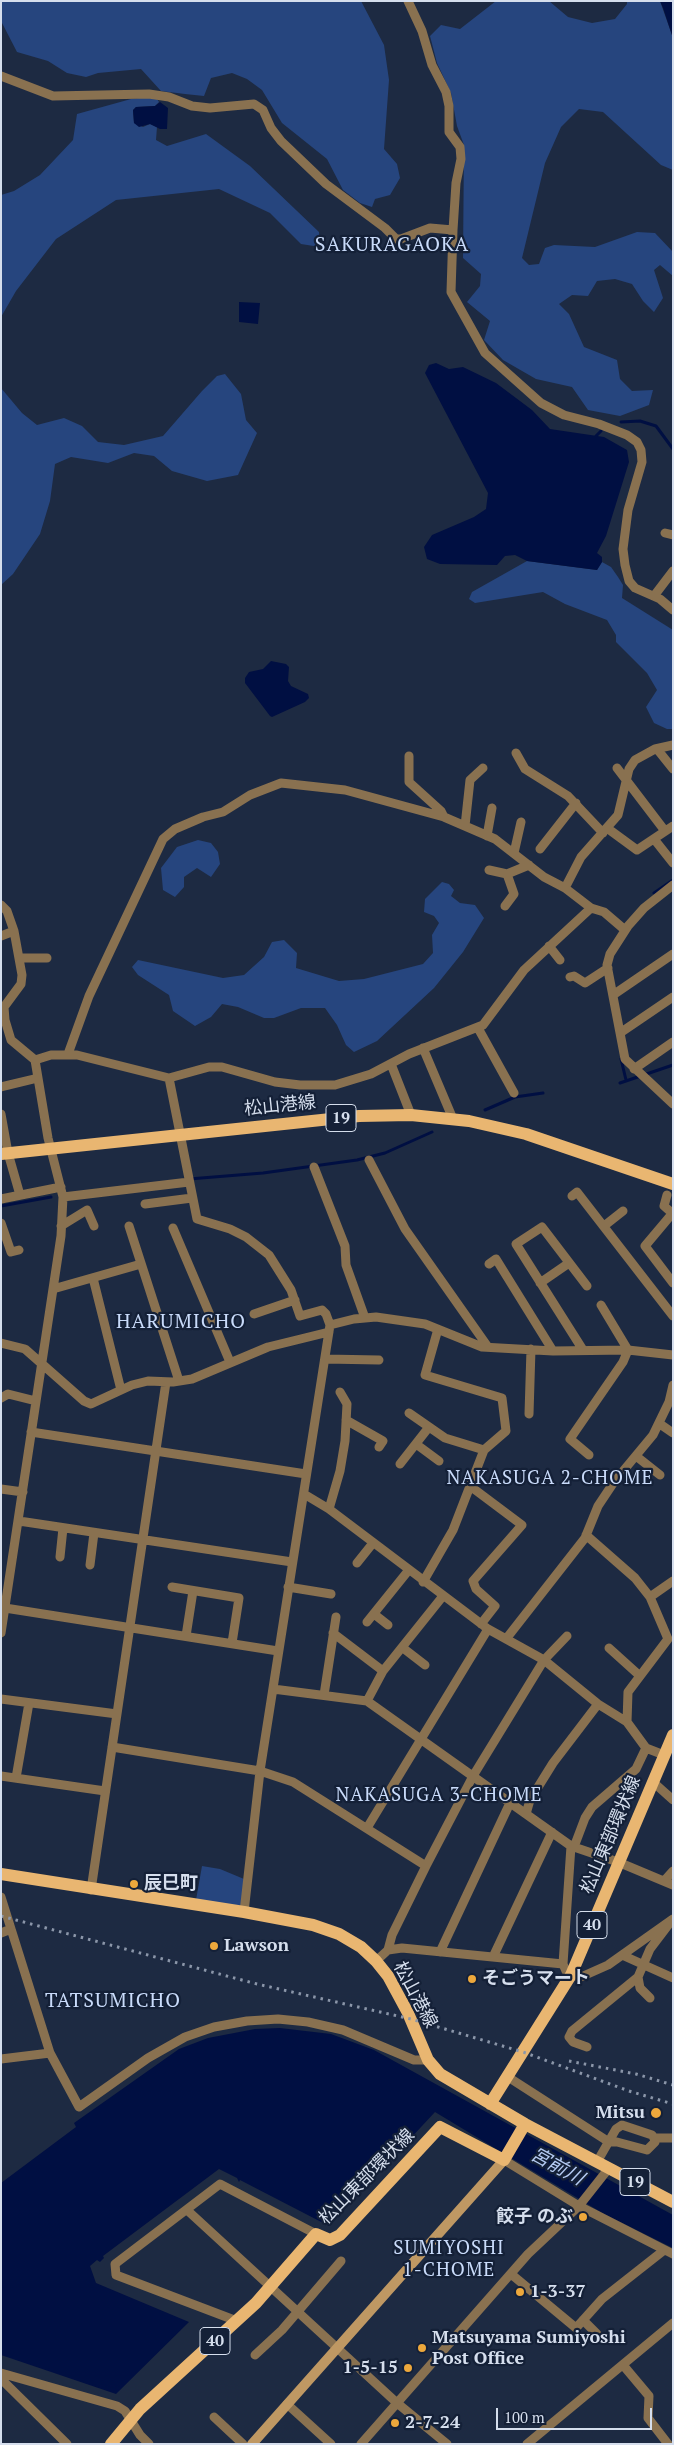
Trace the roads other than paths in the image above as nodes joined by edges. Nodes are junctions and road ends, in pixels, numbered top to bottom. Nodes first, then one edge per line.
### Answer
1 (408, 1) edge
2 (1, 76) edge
3 (453, 230) junction
4 (673, 571) edge
5 (654, 596) junction
6 (673, 610) edge
7 (673, 745) edge
8 (657, 749) junction
9 (516, 753) dead end
10 (409, 756) dead end
11 (483, 768) dead end
12 (617, 768) dead end
13 (673, 768) edge
14 (628, 781) junction
15 (576, 803) junction
16 (492, 808) dead end
17 (444, 818) junction
18 (521, 822) dead end
19 (465, 826) junction
20 (669, 829) edge
21 (606, 831) junction
22 (488, 836) junction
23 (654, 839) junction
24 (540, 849) dead end
25 (514, 853) junction
26 (673, 863) edge
27 (529, 865) junction
28 (489, 870) dead end
29 (507, 874) junction
30 (672, 887) edge
31 (565, 888) junction
32 (1, 905) edge
33 (505, 906) dead end
34 (591, 908) junction
35 (625, 930) junction
36 (14, 932) junction
37 (1, 936) edge
38 (549, 946) junction
39 (673, 954) edge
40 (19, 958) junction
41 (47, 958) dead end
42 (560, 960) dead end
43 (608, 968) junction
44 (570, 978) dead end
45 (613, 995) junction
46 (673, 997) edge
47 (3, 1006) edge
48 (478, 1028) junction
49 (620, 1033) junction
50 (673, 1042) edge
51 (423, 1048) junction
52 (68, 1054) junction
53 (35, 1060) junction
54 (391, 1064) junction
55 (634, 1069) junction
56 (38, 1078) junction
57 (169, 1078) junction
58 (1, 1087) edge
59 (514, 1093) dead end
60 (673, 1104) edge
61 (1, 1114) edge
62 (412, 1115) junction
63 (453, 1120) junction
64 (2, 1128) edge
65 (180, 1135) junction
66 (51, 1149) junction
67 (5, 1154) edge
68 (369, 1160) dead end
69 (314, 1167) dead end
70 (189, 1182) junction
71 (62, 1187) junction
72 (670, 1190) edge
73 (20, 1195) junction
74 (572, 1196) dead end
75 (62, 1197) junction
76 (192, 1198) junction
77 (1, 1199) edge
78 (145, 1204) dead end
79 (623, 1211) dead end
80 (672, 1214) edge
81 (1, 1223) edge
82 (62, 1226) junction
83 (94, 1226) dead end
84 (128, 1226) dead end
85 (604, 1226) junction
86 (173, 1228) dead end
87 (19, 1250) dead end
88 (569, 1263) junction
89 (141, 1264) junction
90 (489, 1264) dead end
91 (93, 1278) junction
92 (673, 1282) edge
93 (540, 1283) junction
94 (587, 1286) dead end
95 (53, 1289) junction
96 (295, 1300) junction
97 (601, 1305) dead end
98 (254, 1314) dead end
99 (673, 1316) edge
100 (364, 1318) junction
101 (330, 1328) junction
102 (438, 1329) junction
103 (1, 1343) edge
104 (488, 1347) junction
105 (531, 1349) junction
106 (553, 1350) junction
107 (583, 1350) junction
108 (628, 1350) junction
109 (673, 1355) edge
110 (325, 1359) junction
111 (378, 1360) dead end
112 (230, 1362) junction
113 (42, 1363) junction
114 (179, 1381) junction
115 (166, 1382) junction
116 (673, 1385) edge
117 (121, 1390) junction
118 (340, 1392) dead end
119 (1, 1398) edge
120 (36, 1401) junction
121 (409, 1413) dead end
122 (529, 1414) dead end
123 (346, 1420) junction
124 (660, 1424) junction
125 (429, 1427) junction
126 (31, 1432) junction
127 (673, 1433) edge
128 (416, 1444) junction
129 (379, 1447) dead end
130 (484, 1450) junction
131 (155, 1451) junction
132 (589, 1455) dead end
133 (636, 1456) junction
134 (438, 1461) dead end
135 (400, 1464) dead end
136 (306, 1474) junction
137 (660, 1475) dead end
138 (470, 1486) junction
139 (1, 1489) edge
140 (23, 1492) junction
141 (304, 1494) junction
142 (329, 1509) junction
143 (18, 1521) junction
144 (64, 1528) junction
145 (94, 1533) junction
146 (586, 1535) junction
147 (143, 1540) junction
148 (372, 1543) junction
149 (60, 1557) dead end
150 (292, 1562) junction
151 (357, 1563) dead end
152 (90, 1565) dead end
153 (408, 1571) junction
154 (673, 1581) edge
155 (423, 1582) junction
156 (172, 1587) dead end
157 (288, 1587) junction
158 (193, 1591) junction
159 (331, 1594) dead end
160 (443, 1596) junction
161 (650, 1598) junction
162 (5, 1608) junction
163 (374, 1614) junction
164 (336, 1618) dead end
165 (367, 1622) dead end
166 (388, 1625) dead end
167 (485, 1626) junction
168 (129, 1627) junction
169 (333, 1632) junction
170 (1, 1633) edge
171 (186, 1636) junction
172 (567, 1636) dead end
173 (506, 1639) junction
174 (232, 1643) junction
175 (670, 1643) edge
176 (403, 1648) junction
177 (609, 1648) dead end
178 (278, 1651) junction
179 (544, 1660) junction
180 (425, 1665) dead end
181 (383, 1671) junction
182 (640, 1676) junction
183 (274, 1688) junction
184 (324, 1695) junction
185 (1, 1699) edge
186 (367, 1701) junction
187 (29, 1702) junction
188 (598, 1704) junction
189 (117, 1714) junction
190 (627, 1722) junction
191 (673, 1735) edge
192 (422, 1741) junction
193 (112, 1747) junction
194 (646, 1748) junction
195 (664, 1755) junction
196 (260, 1771) junction
197 (1, 1776) edge
198 (473, 1776) junction
199 (16, 1778) junction
200 (653, 1782) junction
201 (105, 1791) junction
202 (673, 1800) edge
203 (510, 1803) junction
204 (526, 1814) junction
205 (367, 1828) junction
206 (552, 1832) junction
207 (572, 1846) junction
208 (618, 1862) junction
209 (426, 1866) junction
210 (673, 1871) edge
211 (1, 1874) edge
212 (668, 1883) edge
213 (91, 1890) junction
214 (1, 1897) edge
215 (244, 1912) junction
216 (672, 1919) edge
217 (11, 1929) junction
218 (1, 1932) edge
219 (388, 1950) junction
220 (440, 1952) junction
221 (622, 1955) junction
222 (493, 1957) junction
223 (376, 1961) junction
224 (563, 1964) junction
225 (643, 1964) junction
226 (571, 1975) junction
227 (638, 1978) junction
228 (673, 1978) edge
229 (650, 1998) dead end
230 (587, 2047) dead end
231 (50, 2053) junction
232 (1, 2060) edge
233 (428, 2060) junction
234 (508, 2077) junction
235 (490, 2104) junction
236 (523, 2128) junction
237 (654, 2138) junction
238 (673, 2138) edge
239 (609, 2142) junction
240 (506, 2157) junction
241 (597, 2162) junction
242 (606, 2172) junction
243 (673, 2202) edge
244 (581, 2204) junction
245 (186, 2210) junction
246 (316, 2234) junction
247 (663, 2251) junction
248 (673, 2254) edge
249 (341, 2261) dead end
250 (511, 2274) junction
251 (271, 2286) junction
252 (299, 2312) junction
253 (583, 2320) junction
254 (237, 2322) junction
255 (672, 2325) edge
256 (597, 2334) dead end
257 (337, 2346) junction
258 (255, 2354) dead end
259 (623, 2365) junction
260 (1, 2373) edge
261 (1, 2380) edge
262 (287, 2404) junction
263 (397, 2404) junction
264 (214, 2417) dead end
265 (132, 2421) junction
266 (66, 2444) edge
267 (111, 2444) edge
268 (149, 2444) edge
269 (243, 2444) edge
270 (252, 2444) edge
271 (330, 2444) edge
272 (361, 2444) edge
273 (447, 2444) edge
274 (527, 2444) edge
275 (668, 2444) edge

1 - 3 street
2 - 3 street
3 - 5 street
4 - 5 street
5 - 6 street
7 - 8 street
8 - 13 street
8 - 14 street
9 - 15 street
10 - 17 street
11 - 19 street
12 - 14 street
14 - 20 street
14 - 21 street
15 - 21 street
15 - 24 street
16 - 22 street
17 - 19 street
17 - 52 street
18 - 25 street
19 - 22 street
20 - 23 street
21 - 23 street
21 - 31 street
22 - 25 street
23 - 26 street
25 - 27 street
27 - 29 street
27 - 31 street
28 - 29 street
29 - 33 street
30 - 35 street
31 - 34 street
32 - 36 street
34 - 35 street
34 - 38 street
35 - 43 street
36 - 37 street
36 - 40 street
38 - 42 street
38 - 48 street
39 - 45 street
40 - 41 street
40 - 47 street
43 - 44 street
43 - 45 street
45 - 49 street
46 - 49 street
47 - 53 street
48 - 51 street
48 - 59 street
49 - 55 street
50 - 55 street
51 - 54 street
51 - 63 street
52 - 53 street
52 - 57 street
53 - 56 street
54 - 57 street
54 - 62 street
55 - 60 street
56 - 58 street
56 - 66 street
57 - 65 street
61 - 64 street
62 - 63 main road, 松山港線 / 19
62 - 65 main road, 松山港線 / 19
63 - 72 main road, 松山港線 / 19
64 - 67 street
65 - 66 main road, 松山港線 / 19
65 - 70 street
66 - 67 main road, 松山港線 / 19
66 - 71 street
67 - 73 street
68 - 104 street
69 - 100 street
70 - 75 street
70 - 76 street
71 - 73 street
71 - 75 street
72 - 80 street
73 - 77 street
74 - 85 street
75 - 82 street
76 - 78 street
76 - 96 street
79 - 85 street
80 - 92 street
81 - 87 street
82 - 83 street
82 - 95 street
84 - 89 street
85 - 99 street
86 - 112 street
88 - 93 street
88 - 93 street
88 - 94 street
89 - 91 street
89 - 114 street
90 - 106 street
91 - 95 street
91 - 117 street
93 - 107 street
95 - 113 street
96 - 98 street
96 - 101 street
97 - 108 street
100 - 101 street
100 - 102 street
101 - 110 street
101 - 112 street
102 - 104 street
102 - 130 street
103 - 113 street
104 - 105 street
105 - 106 street
105 - 122 street
106 - 107 street
107 - 108 street
108 - 109 street
108 - 132 street
110 - 111 street
110 - 136 street
112 - 114 street
113 - 117 street
113 - 120 street
114 - 115 street
115 - 117 street
115 - 131 street
116 - 124 street
118 - 123 street
119 - 120 street
120 - 126 street
121 - 125 street
123 - 129 street
123 - 142 street
124 - 127 street
124 - 133 street
125 - 128 street
125 - 130 street
126 - 131 street
126 - 140 street
128 - 134 street
128 - 135 street
130 - 138 street
131 - 136 street
131 - 147 street
133 - 137 street
133 - 146 street
136 - 141 street
138 - 155 street
138 - 167 street
139 - 140 street
140 - 143 street
141 - 142 street
141 - 150 street
142 - 148 street
143 - 144 street
143 - 162 street
144 - 145 street
144 - 149 street
145 - 147 street
145 - 152 street
146 - 161 street
146 - 173 street
147 - 150 street
147 - 168 street
148 - 151 street
148 - 153 street
150 - 157 street
153 - 155 street
153 - 163 street
154 - 161 street
155 - 160 street
156 - 158 street
157 - 159 street
157 - 178 street
158 - 171 street
158 - 174 street
160 - 167 street
160 - 176 street
161 - 175 street
162 - 168 street
162 - 170 street
163 - 165 street
163 - 166 street
164 - 169 street
167 - 173 street
167 - 192 street
168 - 171 street
168 - 189 street
169 - 181 street
169 - 184 street
171 - 174 street
172 - 179 street
173 - 179 street
174 - 178 street
175 - 182 street
176 - 180 street
176 - 181 street
177 - 182 street
178 - 183 street
179 - 188 street
179 - 198 street
181 - 186 street
182 - 190 street
183 - 184 street
183 - 196 street
184 - 186 street
185 - 187 street
186 - 192 street
187 - 189 street
187 - 199 street
188 - 190 street
188 - 204 street
189 - 193 street
190 - 194 street
191 - 195 main road, 松山東部環状線 / 40
192 - 198 street
192 - 205 street
193 - 196 street
193 - 201 street
194 - 195 street
194 - 207 street
195 - 200 main road, 松山東部環状線 / 40
196 - 205 street
196 - 215 street
197 - 199 street
198 - 203 street
198 - 209 street
199 - 201 street
200 - 202 street
200 - 208 main road, 松山東部環状線 / 40
201 - 213 street
203 - 204 street
203 - 220 street
204 - 206 street
205 - 209 street
206 - 207 street
206 - 222 street
207 - 208 street
207 - 224 street
208 - 212 street
208 - 226 main road, 松山東部環状線 / 40
209 - 219 street
210 - 212 street
211 - 213 main road, 松山港線 / 19
213 - 215 main road, 松山港線 / 19
214 - 217 street
215 - 223 main road, 松山港線 / 19
216 - 221 street
216 - 225 street
217 - 218 street
217 - 231 street
219 - 220 street
219 - 223 street
220 - 222 street
221 - 225 street
221 - 226 street
222 - 224 street
223 - 233 main road, 松山港線 / 19
224 - 226 street
225 - 227 street
225 - 228 street
226 - 234 main road, 松山東部環状線 / 40
227 - 229 street
227 - 230 street
231 - 232 street
231 - 233 street
233 - 235 main road, 松山港線 / 19
234 - 235 main road, 松山東部環状線 / 40
234 - 239 street
235 - 236 main road, 松山港線 / 19
236 - 240 main road
236 - 241 main road, 松山港線 / 19
237 - 238 street
237 - 239 street
237 - 239 street
239 - 241 street
240 - 244 street
240 - 246 main road, 松山東部環状線
240 - 257 street
241 - 242 main road, 松山港線 / 19
242 - 243 main road, 松山港線 / 19
242 - 244 street
244 - 247 street
244 - 250 street
245 - 246 street
245 - 251 street
245 - 254 street
246 - 251 main road, 松山東部環状線 / 40
247 - 248 street
247 - 253 street
249 - 252 street
250 - 253 street
250 - 263 street
251 - 252 street
251 - 254 main road, 松山東部環状線 / 40
252 - 257 street
252 - 258 street
253 - 256 street
254 - 265 main road, 松山東部環状線 / 40
255 - 259 street
257 - 262 street
257 - 263 street
259 - 274 street
259 - 275 street
260 - 265 street
261 - 266 street
262 - 270 street
262 - 271 street
263 - 272 street
263 - 273 street
264 - 269 street
265 - 267 main road, 松山東部環状線 / 40
265 - 268 street

